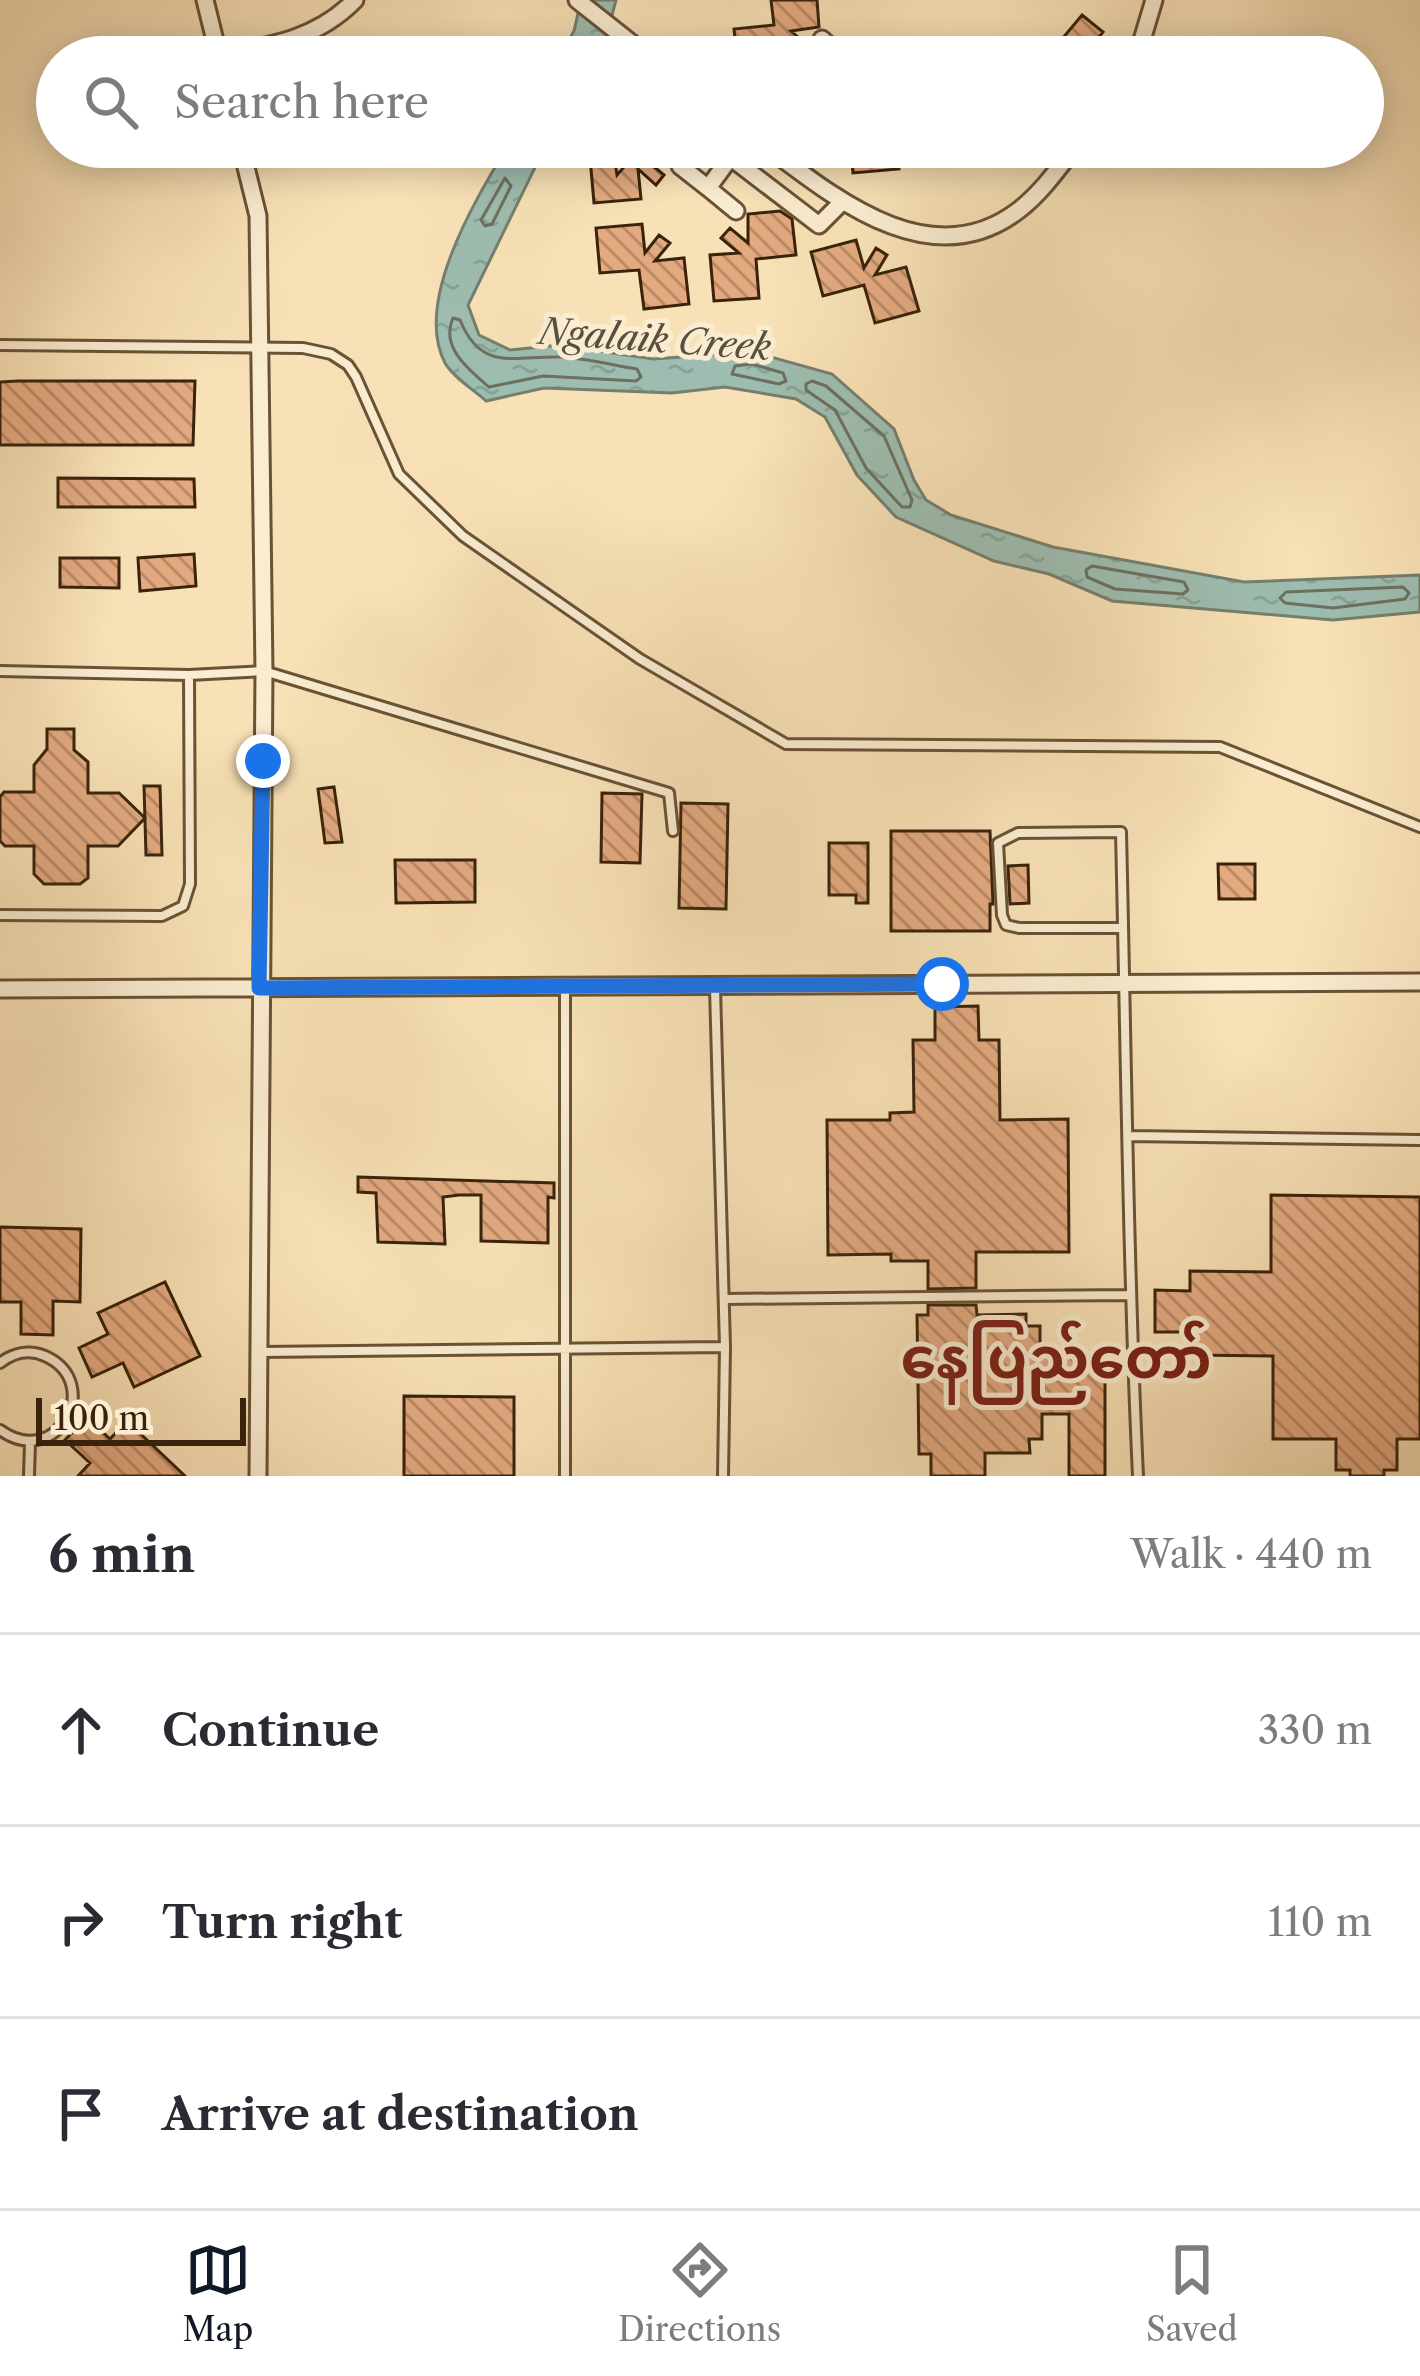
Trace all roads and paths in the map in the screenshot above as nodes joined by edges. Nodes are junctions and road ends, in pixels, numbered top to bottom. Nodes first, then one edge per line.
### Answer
1 (205, 0) edge
2 (355, 0) edge
3 (577, 0) edge
4 (1154, 0) edge
5 (214, 36) edge
6 (303, 36) edge
7 (622, 36) edge
8 (1143, 36) edge
9 (246, 168) edge
10 (683, 168) edge
11 (717, 168) edge
12 (745, 168) edge
13 (799, 168) edge
14 (1059, 168) edge
15 (708, 188) junction
16 (842, 202) junction
17 (736, 211) dead end
18 (0, 345) edge
19 (258, 347) junction
20 (264, 670) junction
21 (0, 671) edge
22 (189, 674) junction
23 (1420, 827) edge
24 (673, 831) dead end
25 (0, 915) edge
26 (1123, 928) junction
27 (1420, 982) edge
28 (1124, 983) junction
29 (565, 986) junction
30 (715, 986) junction
31 (259, 988) junction
32 (0, 989) edge
33 (1130, 1136) junction
34 (1420, 1140) edge
35 (1130, 1295) junction
36 (725, 1299) junction
37 (725, 1347) junction
38 (566, 1349) junction
39 (259, 1352) junction
40 (0, 1363) edge
41 (0, 1430) edge
42 (30, 1441) junction
43 (29, 1476) edge
44 (259, 1476) edge
45 (565, 1476) edge
46 (723, 1476) edge
47 (1138, 1476) edge

1 - 5 street
2 - 6 street
3 - 7 street
4 - 8 street
9 - 19 street
10 - 15 street
11 - 15 street
12 - 16 street
13 - 16 street
14 - 16 street
15 - 17 street
18 - 19 lane
19 - 20 street
19 - 23 lane
20 - 22 lane
20 - 24 lane
20 - 31 street
21 - 22 lane
22 - 25 lane
26 - 26 lane
26 - 28 lane
27 - 28 street
28 - 30 street
28 - 33 lane
29 - 30 street
29 - 31 street
29 - 38 lane
30 - 36 lane
31 - 32 street
31 - 39 street
33 - 34 lane
33 - 35 lane
35 - 36 lane
35 - 47 lane
36 - 37 lane
37 - 38 lane
37 - 46 lane
38 - 39 lane
38 - 45 lane
39 - 44 street
40 - 42 lane
41 - 42 lane
42 - 43 lane

